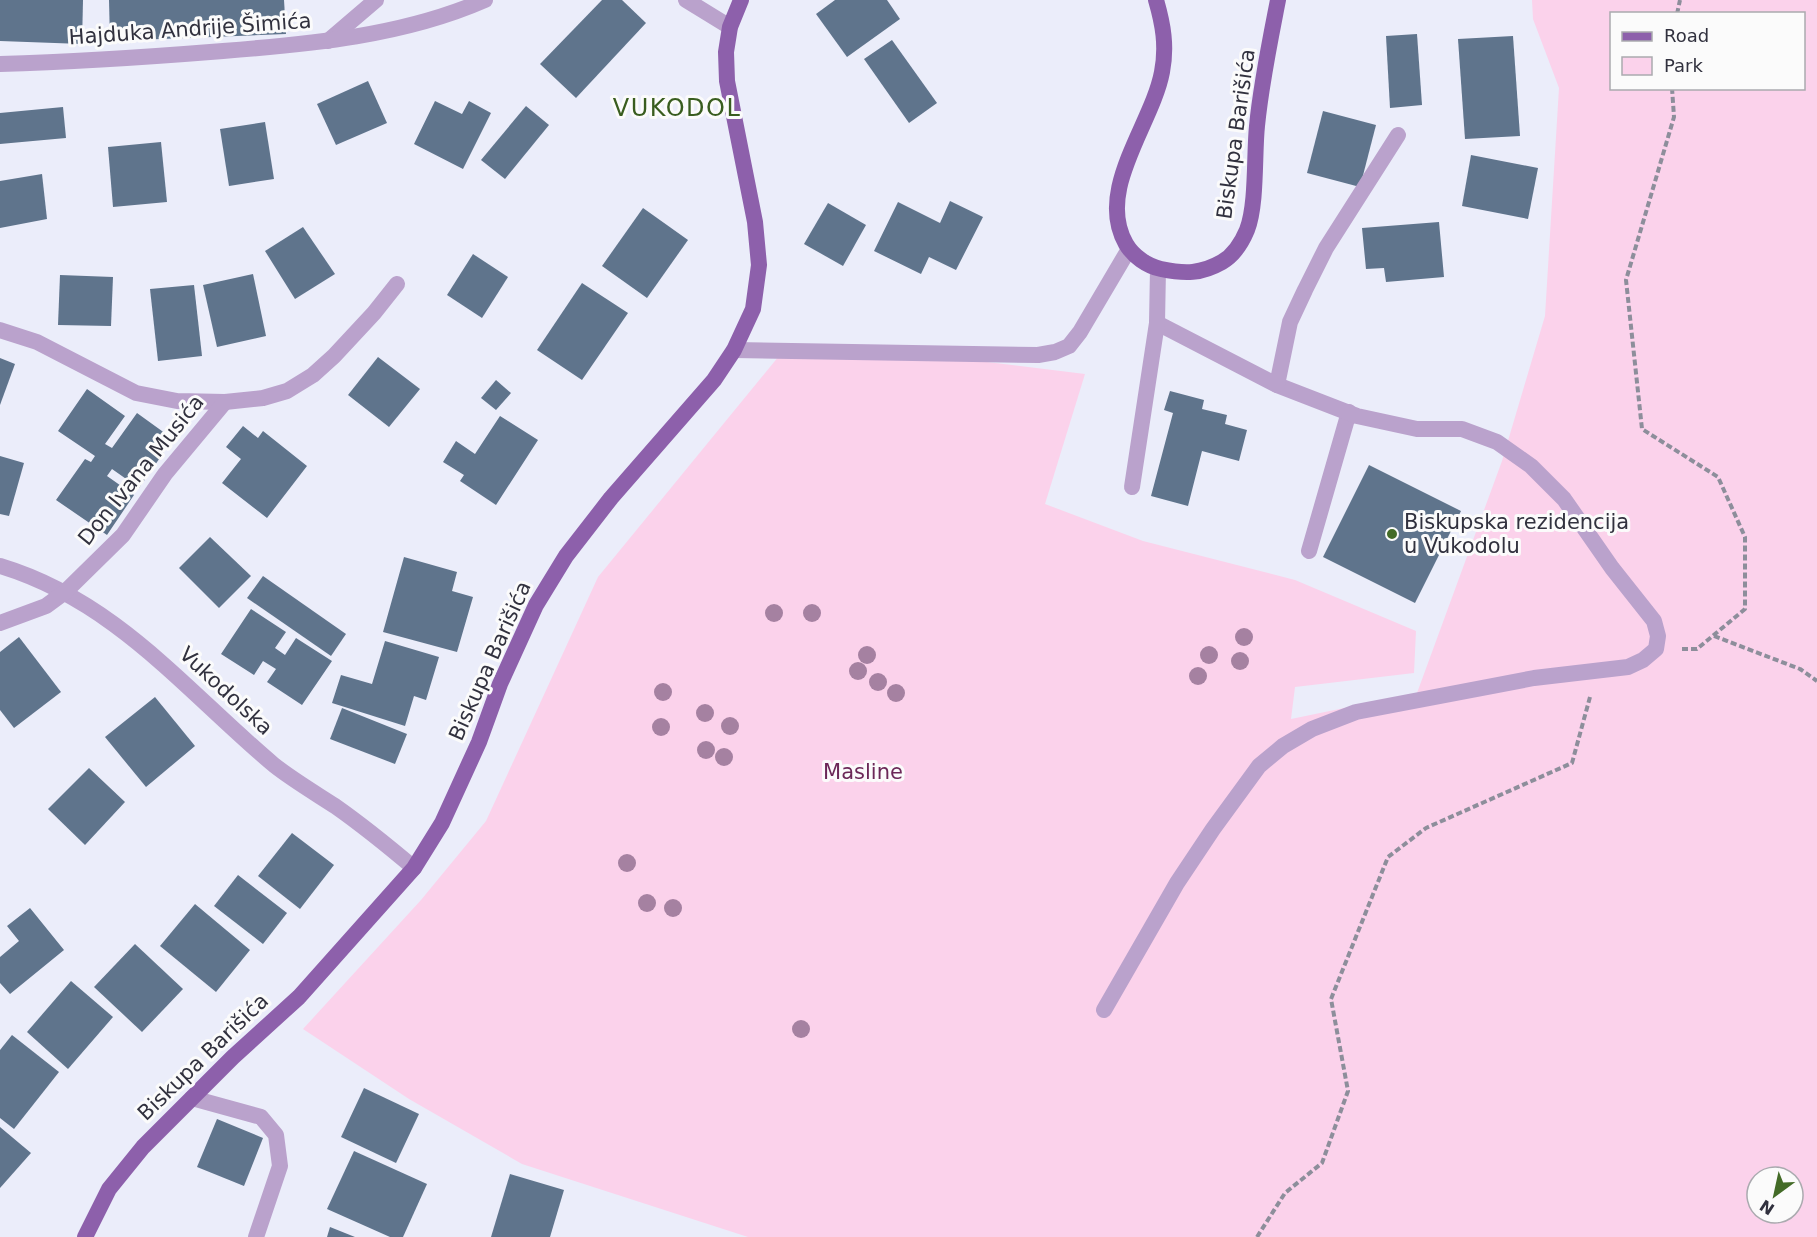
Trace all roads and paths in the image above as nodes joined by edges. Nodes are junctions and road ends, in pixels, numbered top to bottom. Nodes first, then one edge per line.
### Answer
1 (376, 0) edge
2 (485, 0) edge
3 (686, 0) edge
4 (741, 0) edge
5 (1156, 0) edge
6 (1278, 0) edge
7 (730, 27) junction
8 (328, 41) junction
9 (0, 64) edge
10 (1672, 90) edge
11 (1398, 135) dead end
12 (1129, 249) junction
13 (1158, 269) junction
14 (397, 284) dead end
15 (1157, 323) junction
16 (0, 330) edge
17 (734, 350) junction
18 (1276, 385) junction
19 (225, 402) junction
20 (1349, 412) junction
21 (1132, 487) dead end
22 (1309, 551) dead end
23 (0, 566) edge
24 (65, 592) junction
25 (0, 623) edge
26 (1713, 636) junction
27 (1656, 649) junction
28 (1597, 671) junction
29 (1817, 681) edge
30 (414, 868) junction
31 (1104, 1010) dead end
32 (192, 1098) junction
33 (85, 1237) edge
34 (256, 1237) edge
35 (1257, 1237) edge

1 - 8 street
2 - 8 street, Hajduka Andrije Šimića
3 - 7 street
4 - 7 main road, Biskupa Barišića
5 - 12 main road
6 - 13 main road, Biskupa Barišića
7 - 17 main road, Biskupa Barišića
8 - 9 street, Hajduka Andrije Šimića
10 - 26 path
11 - 18 street
12 - 13 main road, Biskupa Barišića
12 - 17 street
13 - 15 street
14 - 19 street, Don Ivana Musića
15 - 18 street
15 - 21 street
16 - 19 street, Don Ivana Musića
17 - 30 main road, Biskupa Barišića
18 - 20 street
19 - 24 street, Don Ivana Musića
20 - 22 street
20 - 27 street
23 - 24 street
24 - 25 street
24 - 30 street, Vukodolska
26 - 27 path
26 - 29 path
27 - 28 street
28 - 31 street
28 - 35 path
30 - 32 main road, Biskupa Barišića
32 - 33 main road, Biskupa Barišića
32 - 34 street

